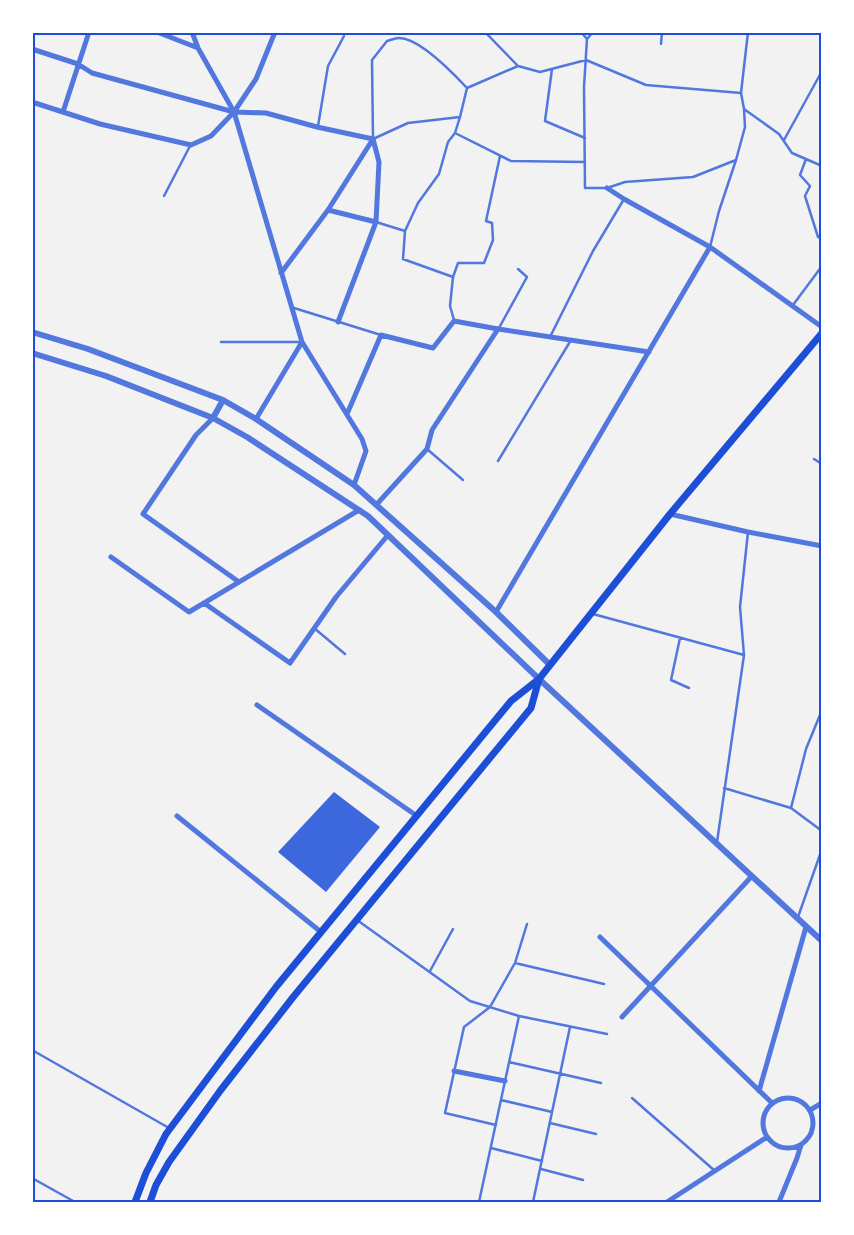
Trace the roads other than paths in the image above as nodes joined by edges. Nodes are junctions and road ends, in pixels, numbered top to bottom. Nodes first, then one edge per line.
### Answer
1 (89, 32) edge
2 (157, 32) edge
3 (192, 32) edge
4 (275, 32) edge
5 (401, 32) edge
6 (485, 32) edge
7 (581, 32) edge
8 (592, 32) edge
9 (662, 32) edge
10 (748, 32) edge
11 (344, 36) dead end
12 (400, 38) junction
13 (588, 39) junction
14 (661, 44) dead end
15 (198, 48) junction
16 (32, 49) edge
17 (586, 60) junction
18 (78, 64) junction
19 (518, 66) junction
20 (552, 68) junction
21 (822, 72) edge
22 (467, 88) junction
23 (741, 93) junction
24 (32, 102) edge
25 (744, 109) junction
26 (63, 112) junction
27 (234, 112) junction
28 (460, 118) junction
29 (317, 128) junction
30 (455, 133) junction
31 (585, 138) junction
32 (373, 139) junction
33 (784, 140) junction
34 (191, 145) junction
35 (500, 155) junction
36 (806, 159) junction
37 (736, 160) junction
38 (585, 162) junction
39 (822, 166) edge
40 (607, 188) junction
41 (164, 196) dead end
42 (624, 199) junction
43 (328, 210) junction
44 (376, 222) junction
45 (405, 231) junction
46 (822, 240) edge
47 (710, 247) junction
48 (822, 266) edge
49 (518, 269) dead end
50 (281, 273) junction
51 (453, 277) junction
52 (792, 306) junction
53 (291, 307) junction
54 (454, 321) junction
55 (338, 322) junction
56 (822, 327) edge
57 (498, 329) junction
58 (32, 332) edge
59 (822, 333) edge
60 (380, 335) junction
61 (550, 337) junction
62 (571, 340) junction
63 (221, 342) dead end
64 (302, 342) junction
65 (648, 352) junction
66 (32, 353) edge
67 (223, 400) junction
68 (347, 414) junction
69 (213, 418) junction
70 (256, 420) junction
71 (427, 449) junction
72 (814, 459) dead end
73 (498, 461) dead end
74 (822, 464) edge
75 (463, 480) dead end
76 (354, 485) junction
77 (377, 504) junction
78 (359, 510) junction
79 (670, 514) junction
80 (748, 532) junction
81 (388, 535) junction
82 (822, 546) edge
83 (111, 557) dead end
84 (239, 582) junction
85 (204, 603) junction
86 (496, 612) junction
87 (591, 613) junction
88 (314, 628) junction
89 (680, 638) junction
90 (345, 654) dead end
91 (744, 655) junction
92 (550, 665) junction
93 (539, 679) junction
94 (689, 688) dead end
95 (257, 705) dead end
96 (822, 710) edge
97 (724, 788) junction
98 (791, 808) junction
99 (178, 816) dead end
100 (417, 816) junction
101 (822, 831) edge
102 (716, 843) junction
103 (822, 849) edge
104 (752, 876) junction
105 (797, 918) junction
106 (357, 920) junction
107 (527, 924) dead end
108 (806, 927) junction
109 (453, 929) dead end
110 (321, 932) junction
111 (600, 938) dead end
112 (822, 941) edge
113 (515, 963) junction
114 (430, 971) junction
115 (604, 984) dead end
116 (651, 986) junction
117 (490, 1007) junction
118 (519, 1016) junction
119 (622, 1017) dead end
120 (570, 1027) junction
121 (608, 1034) dead end
122 (32, 1050) edge
123 (509, 1062) junction
124 (454, 1071) junction
125 (560, 1074) junction
126 (505, 1081) junction
127 (601, 1084) dead end
128 (759, 1091) junction
129 (632, 1098) dead end
130 (501, 1100) junction
131 (772, 1103) junction
132 (822, 1104) edge
133 (810, 1110) junction
134 (552, 1112) junction
135 (550, 1123) junction
136 (496, 1125) junction
137 (170, 1128) junction
138 (596, 1134) dead end
139 (767, 1137) junction
140 (801, 1145) junction
141 (491, 1148) junction
142 (542, 1161) junction
143 (540, 1168) junction
144 (716, 1171) junction
145 (32, 1178) edge
146 (583, 1180) dead end
147 (75, 1202) edge
148 (135, 1202) edge
149 (150, 1202) edge
150 (479, 1202) edge
151 (533, 1202) edge
152 (667, 1202) edge
153 (779, 1202) edge

1 - 18 street
2 - 15 street
3 - 15 street
4 - 27 street
5 - 12 lane
6 - 19 lane
7 - 13 lane
8 - 13 lane
9 - 14 lane
10 - 23 lane
11 - 29 lane
12 - 22 lane
12 - 32 lane
13 - 17 lane
15 - 27 street
16 - 18 street
17 - 20 lane
17 - 23 lane
17 - 31 lane
18 - 26 street
18 - 27 street
19 - 20 lane
19 - 22 lane
20 - 31 lane
21 - 33 lane
22 - 28 lane
23 - 25 lane
24 - 26 street
25 - 33 lane
25 - 37 lane
26 - 34 street
27 - 29 street
27 - 34 street
27 - 50 street
28 - 30 lane
28 - 32 lane
29 - 32 street
30 - 35 lane
30 - 45 lane
31 - 38 lane
32 - 43 street
32 - 44 street
33 - 36 lane
34 - 41 lane
35 - 38 lane
35 - 51 lane
36 - 39 lane
36 - 46 lane
37 - 40 lane
37 - 47 lane
38 - 40 lane
40 - 42 street
42 - 47 street
42 - 61 lane
43 - 44 street
43 - 50 street
44 - 45 lane
44 - 55 street
45 - 51 lane
47 - 52 street
47 - 65 street
48 - 52 lane
49 - 57 lane
50 - 53 street
51 - 54 lane
52 - 56 street
53 - 55 lane
53 - 64 street
54 - 57 street
54 - 60 street
55 - 60 lane
57 - 61 street
57 - 71 street
58 - 67 street
59 - 79 main road
60 - 68 street
61 - 62 street
62 - 65 street
62 - 73 lane
63 - 64 lane
64 - 68 street
64 - 70 street
65 - 86 street
66 - 69 street
67 - 69 street
67 - 70 street
68 - 76 street
69 - 78 street
69 - 84 street
70 - 76 street
71 - 75 lane
71 - 77 street
72 - 74 lane
76 - 77 street
77 - 86 street
78 - 81 street
78 - 84 street
79 - 80 street
79 - 87 main road
80 - 82 street
80 - 91 lane
81 - 88 street
81 - 93 street
83 - 85 street
84 - 85 street
85 - 88 street
86 - 92 street
87 - 89 lane
87 - 92 main road
88 - 90 lane
89 - 91 lane
89 - 94 lane
91 - 97 lane
92 - 93 main road
93 - 100 main road
93 - 102 street
93 - 106 main road
95 - 100 street
96 - 98 lane
97 - 98 lane
97 - 102 lane
98 - 101 lane
99 - 110 street
100 - 110 main road
102 - 104 street
103 - 105 lane
104 - 105 street
104 - 116 street
105 - 108 street
106 - 114 lane
106 - 149 main road
107 - 113 lane
108 - 112 street
108 - 128 street
109 - 114 lane
110 - 137 main road
111 - 116 street
113 - 115 lane
113 - 117 lane
114 - 117 lane
116 - 119 street
116 - 128 street
117 - 118 lane
117 - 124 lane
118 - 120 lane
118 - 123 lane
120 - 121 lane
120 - 125 lane
122 - 137 lane
123 - 125 lane
123 - 126 lane
124 - 126 street
124 - 136 lane
125 - 127 lane
125 - 134 lane
126 - 130 lane
128 - 131 street
129 - 144 lane
130 - 134 lane
130 - 136 lane
131 - 133 street
131 - 139 street
132 - 133 street
133 - 140 street
134 - 135 lane
135 - 138 lane
135 - 142 lane
136 - 141 lane
137 - 148 main road
139 - 140 street
139 - 144 street
140 - 153 street
141 - 142 lane
141 - 150 lane
142 - 143 lane
143 - 146 lane
143 - 151 lane
144 - 152 street
145 - 147 lane

